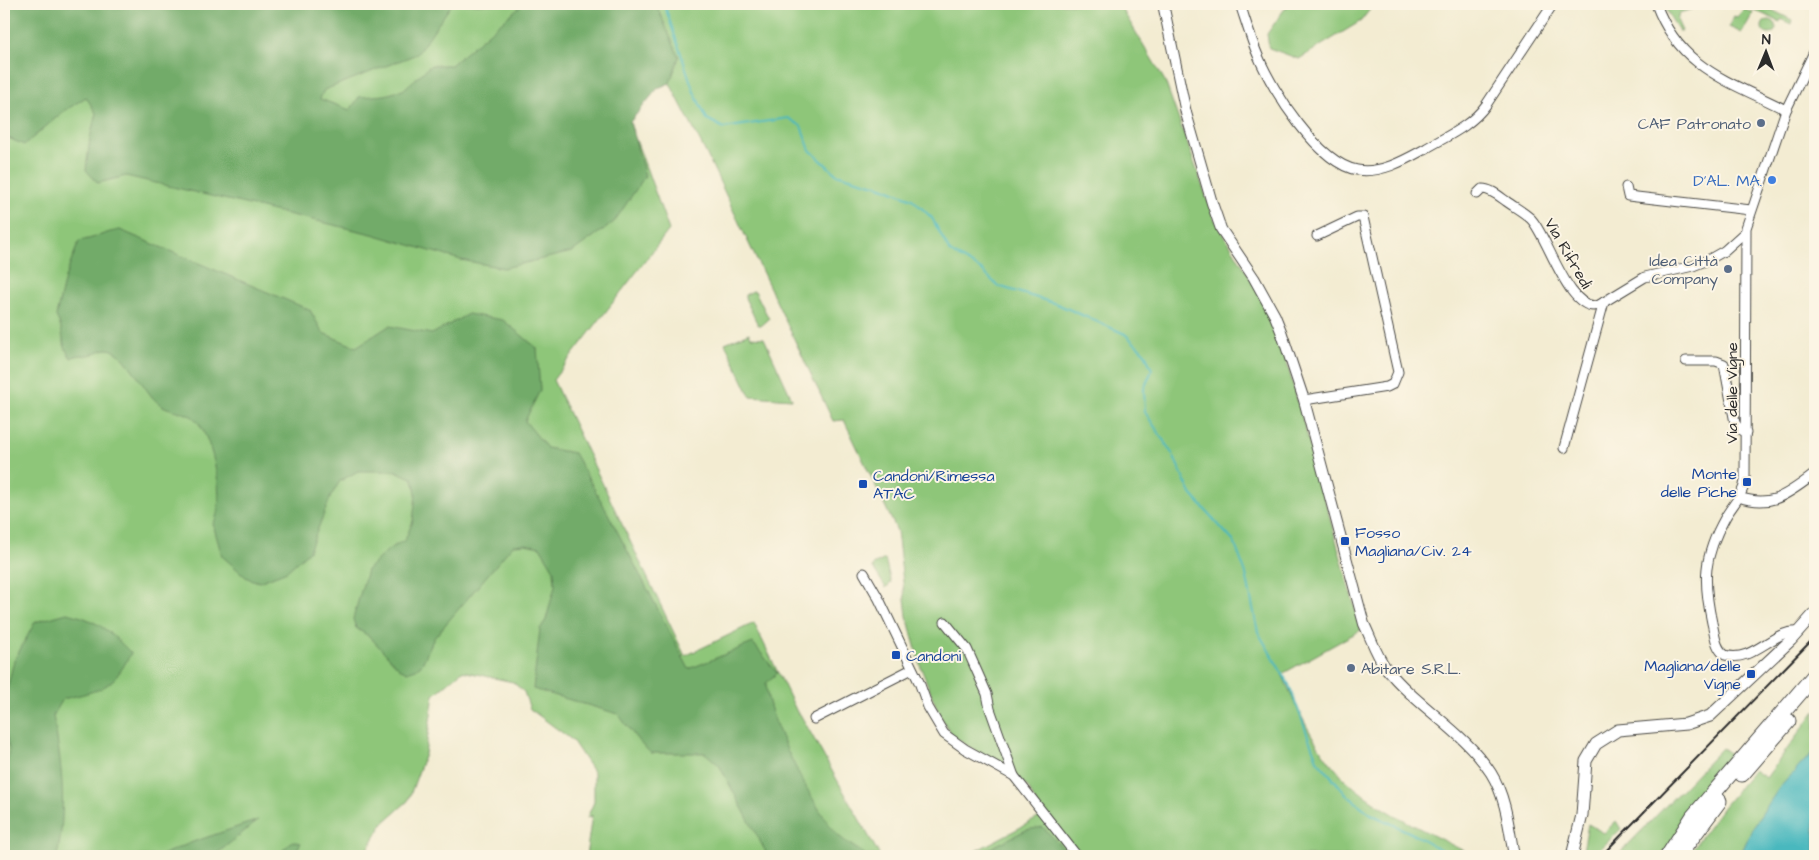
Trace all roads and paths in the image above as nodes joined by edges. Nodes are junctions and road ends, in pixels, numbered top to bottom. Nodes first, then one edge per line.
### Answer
1 (1164, 4) edge
2 (1240, 4) edge
3 (1553, 4) edge
4 (1656, 4) edge
5 (1815, 50) edge
6 (1786, 110) junction
7 (1626, 187) dead end
8 (1477, 194) dead end
9 (1751, 210) junction
10 (1745, 232) junction
11 (1317, 236) dead end
12 (1604, 302) junction
13 (1686, 362) dead end
14 (1304, 400) junction
15 (1746, 432) junction
16 (1564, 448) dead end
17 (1815, 474) edge
18 (1739, 497) junction
19 (864, 573) dead end
20 (1815, 613) edge
21 (945, 622) dead end
22 (1799, 632) junction
23 (912, 668) junction
24 (1815, 675) edge
25 (1815, 690) edge
26 (814, 719) dead end
27 (1014, 776) junction
28 (1077, 856) edge
29 (1514, 856) edge
30 (1572, 856) edge
31 (1668, 856) edge
32 (1679, 856) edge

1 - 14 street
2 - 3 street
4 - 6 street
5 - 6 street, Via delle Vigne
6 - 9 street, Via delle Vigne
7 - 9 street
8 - 12 street, Via Rifredi
9 - 10 street, Via delle Vigne
10 - 12 street, Via Rifredi
10 - 15 street, Via delle Vigne
11 - 14 street
12 - 16 street
13 - 15 street
14 - 29 street
15 - 18 street, Via delle Vigne
17 - 18 street
18 - 22 street, Via delle Vigne
19 - 23 street
20 - 22 main road
21 - 27 street
22 - 30 main road
23 - 26 street
23 - 27 street
24 - 31 highway
25 - 32 highway
27 - 28 street

